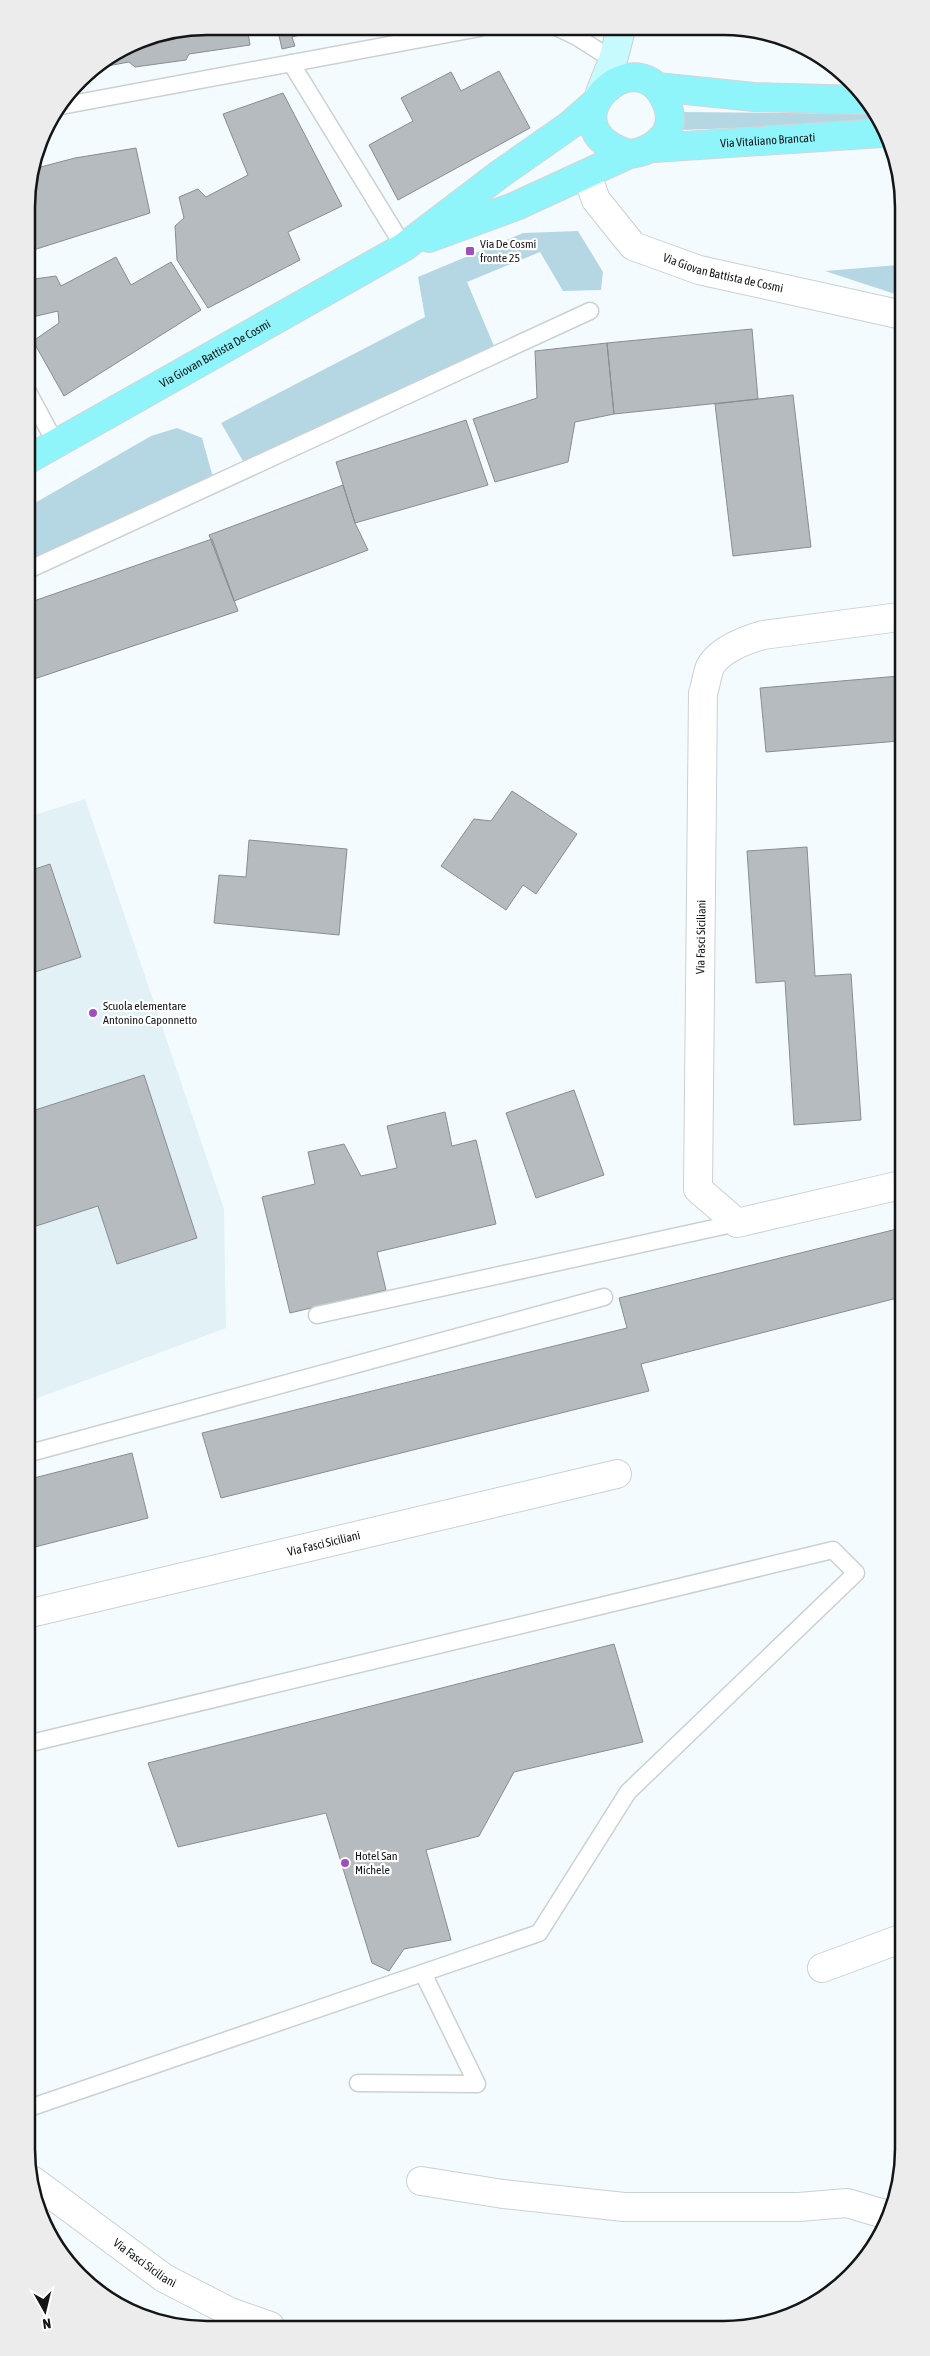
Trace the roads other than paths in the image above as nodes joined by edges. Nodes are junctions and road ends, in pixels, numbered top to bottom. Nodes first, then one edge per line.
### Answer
1 (442, 35) edge
2 (573, 35) edge
3 (619, 35) edge
4 (613, 60) junction
5 (291, 63) junction
6 (657, 87) junction
7 (598, 98) junction
8 (857, 100) edge
9 (69, 104) edge
10 (878, 133) edge
11 (641, 151) junction
12 (588, 175) junction
13 (404, 247) junction
14 (590, 311) dead end
15 (895, 313) edge
16 (35, 405) edge
17 (56, 444) junction
18 (35, 456) edge
19 (35, 567) edge
20 (895, 618) edge
21 (895, 1186) edge
22 (737, 1223) junction
23 (604, 1297) dead end
24 (317, 1315) dead end
25 (35, 1452) edge
26 (617, 1474) dead end
27 (35, 1613) edge
28 (35, 1742) edge
29 (895, 1941) edge
30 (822, 1968) dead end
31 (422, 1973) junction
32 (358, 2083) dead end
33 (35, 2106) edge
34 (420, 2181) dead end
35 (39, 2185) edge
36 (883, 2213) edge
37 (256, 2321) edge

1 - 5 lane
2 - 4 lane
3 - 4 street
4 - 7 street
5 - 9 lane
5 - 13 lane
6 - 7 main road
6 - 8 main road
6 - 11 main road
7 - 11 main road
7 - 13 main road
10 - 11 main road, Via Vitaliano Brancati
11 - 12 main road
12 - 13 main road
12 - 15 street, Via Giovan Battista de Cosmi
13 - 17 main road, Via Giovan Battista De Cosmi
14 - 19 lane
16 - 17 lane
17 - 18 main road, Via Giovan Battista De Cosmi
20 - 22 street, Via Fasci Siciliani
21 - 22 street
22 - 24 lane
23 - 25 lane
26 - 27 street, Via Fasci Siciliani
28 - 31 lane
29 - 30 street
31 - 32 lane
31 - 33 lane
34 - 36 street
35 - 37 street, Via Fasci Siciliani

